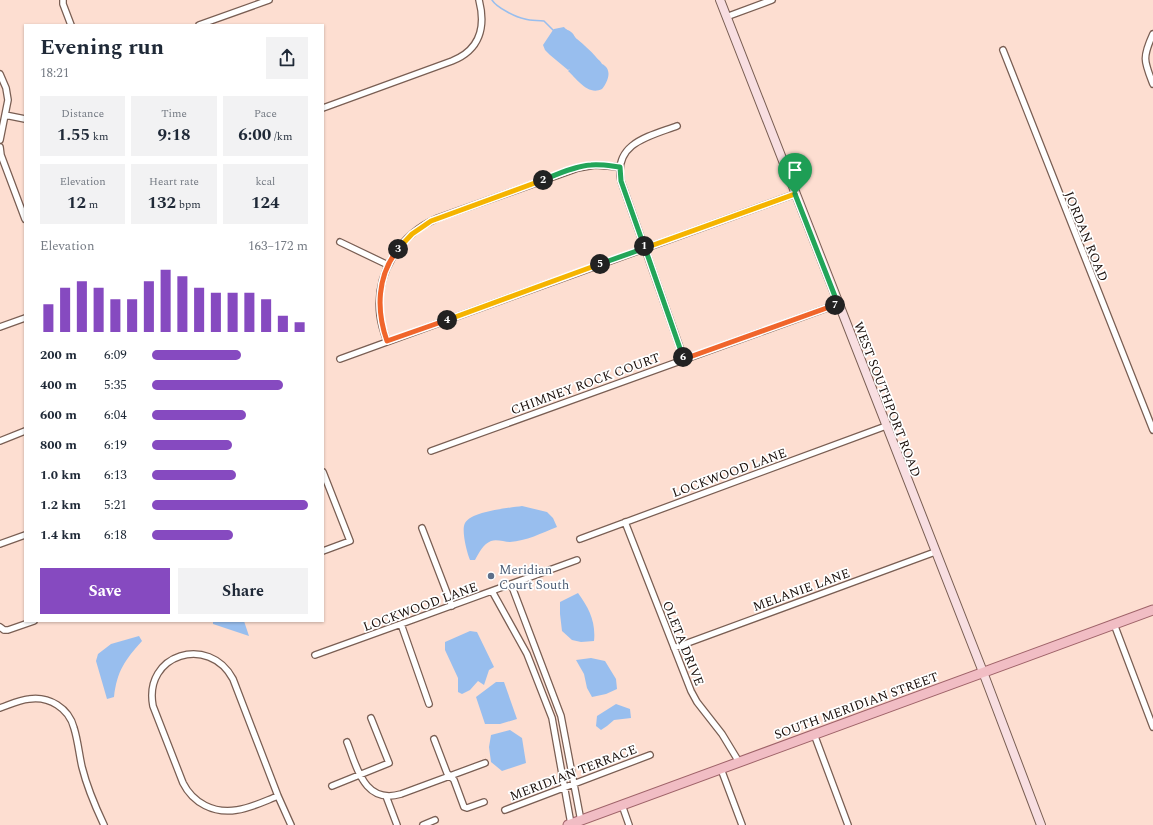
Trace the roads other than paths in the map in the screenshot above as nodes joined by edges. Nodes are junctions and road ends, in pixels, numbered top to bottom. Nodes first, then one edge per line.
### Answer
1 (63, 0) edge
2 (268, 0) edge
3 (479, 0) edge
4 (720, 0) edge
5 (772, 0) edge
6 (726, 17) junction
7 (72, 24) edge
8 (201, 24) edge
9 (1153, 34) edge
10 (1003, 50) dead end
11 (0, 74) edge
12 (1153, 84) edge
13 (324, 108) edge
14 (5, 114) junction
15 (24, 119) edge
16 (677, 126) dead end
17 (0, 140) edge
18 (0, 147) edge
19 (620, 167) junction
20 (795, 194) junction
21 (24, 216) edge
22 (340, 242) dead end
23 (645, 248) junction
24 (388, 265) junction
25 (838, 304) junction
26 (24, 318) edge
27 (0, 327) edge
28 (387, 341) junction
29 (340, 359) dead end
30 (684, 359) junction
31 (886, 426) junction
32 (1153, 430) edge
33 (24, 431) edge
34 (0, 441) edge
35 (431, 451) dead end
36 (324, 475) edge
37 (625, 522) junction
38 (422, 528) dead end
39 (24, 535) edge
40 (580, 539) dead end
41 (0, 544) edge
42 (324, 551) edge
43 (935, 552) junction
44 (577, 560) dead end
45 (511, 584) junction
46 (492, 591) junction
47 (452, 606) junction
48 (1153, 610) edge
49 (31, 622) edge
50 (401, 624) junction
51 (1114, 624) junction
52 (0, 627) edge
53 (674, 648) junction
54 (315, 655) dead end
55 (982, 672) junction
56 (429, 704) dead end
57 (0, 708) edge
58 (370, 718) dead end
59 (1153, 727) edge
60 (814, 734) junction
61 (434, 739) dead end
62 (347, 742) dead end
63 (650, 755) dead end
64 (738, 762) junction
65 (485, 763) dead end
66 (721, 769) junction
67 (360, 774) junction
68 (450, 776) junction
69 (574, 784) junction
70 (332, 786) dead end
71 (564, 788) junction
72 (278, 796) junction
73 (386, 796) junction
74 (484, 802) dead end
75 (622, 805) junction
76 (505, 810) dead end
77 (436, 820) dead end
78 (581, 820) junction
79 (570, 824) edge
80 (104, 825) edge
81 (291, 825) edge
82 (397, 825) edge
83 (423, 825) edge
84 (629, 825) edge
85 (742, 825) edge
86 (848, 825) edge
87 (1041, 825) edge

1 - 7 street
2 - 8 street
3 - 13 street
4 - 6 main road, WEST SOUTHPORT ROAD
5 - 6 street
6 - 20 main road, WEST SOUTHPORT ROAD
9 - 12 street
10 - 32 street, JORDAN ROAD
11 - 14 street
14 - 15 street
14 - 17 street
16 - 19 street
18 - 21 street
19 - 23 street
19 - 24 street
20 - 23 street
20 - 25 main road, WEST SOUTHPORT ROAD
22 - 24 street
23 - 28 street
23 - 30 street
24 - 28 street
25 - 30 street, CHIMNEY ROCK COURT
25 - 31 main road, WEST SOUTHPORT ROAD
26 - 27 street
28 - 29 street
30 - 35 street, CHIMNEY ROCK COURT
31 - 37 street, LOCKWOOD LANE
31 - 43 main road, WEST SOUTHPORT ROAD
33 - 34 street
36 - 42 street
37 - 40 street, LOCKWOOD LANE
37 - 53 street, OLETA DRIVE
38 - 47 street
39 - 41 street
43 - 53 street, MELANIE LANE
43 - 55 main road, WEST SOUTHPORT ROAD
44 - 45 street, LOCKWOOD LANE
45 - 46 street, LOCKWOOD LANE
45 - 69 street
46 - 47 street, LOCKWOOD LANE
46 - 71 street
47 - 50 street, LOCKWOOD LANE
48 - 51 main road, SOUTH MERIDIAN STREET
49 - 52 street
50 - 54 street, LOCKWOOD LANE
50 - 56 street
51 - 55 main road, SOUTH MERIDIAN STREET
51 - 59 street
53 - 64 street, OLETA DRIVE
55 - 60 main road, SOUTH MERIDIAN STREET
55 - 87 main road, WEST SOUTHPORT ROAD
57 - 80 street
58 - 67 street
60 - 64 main road, SOUTH MERIDIAN STREET
60 - 86 street
61 - 68 street
62 - 67 street
63 - 69 street, MERIDIAN TERRACE
64 - 66 main road, SOUTH MERIDIAN STREET
65 - 68 street
66 - 75 main road, SOUTH MERIDIAN STREET
66 - 85 street
67 - 70 street
67 - 73 street
68 - 73 street
68 - 74 street
69 - 71 street, MERIDIAN TERRACE
69 - 78 street
71 - 76 street, MERIDIAN TERRACE
71 - 79 street
72 - 72 street
72 - 81 street
73 - 82 street
75 - 78 main road, SOUTH MERIDIAN STREET
75 - 84 street
77 - 83 street
78 - 79 main road, SOUTH MERIDIAN STREET

